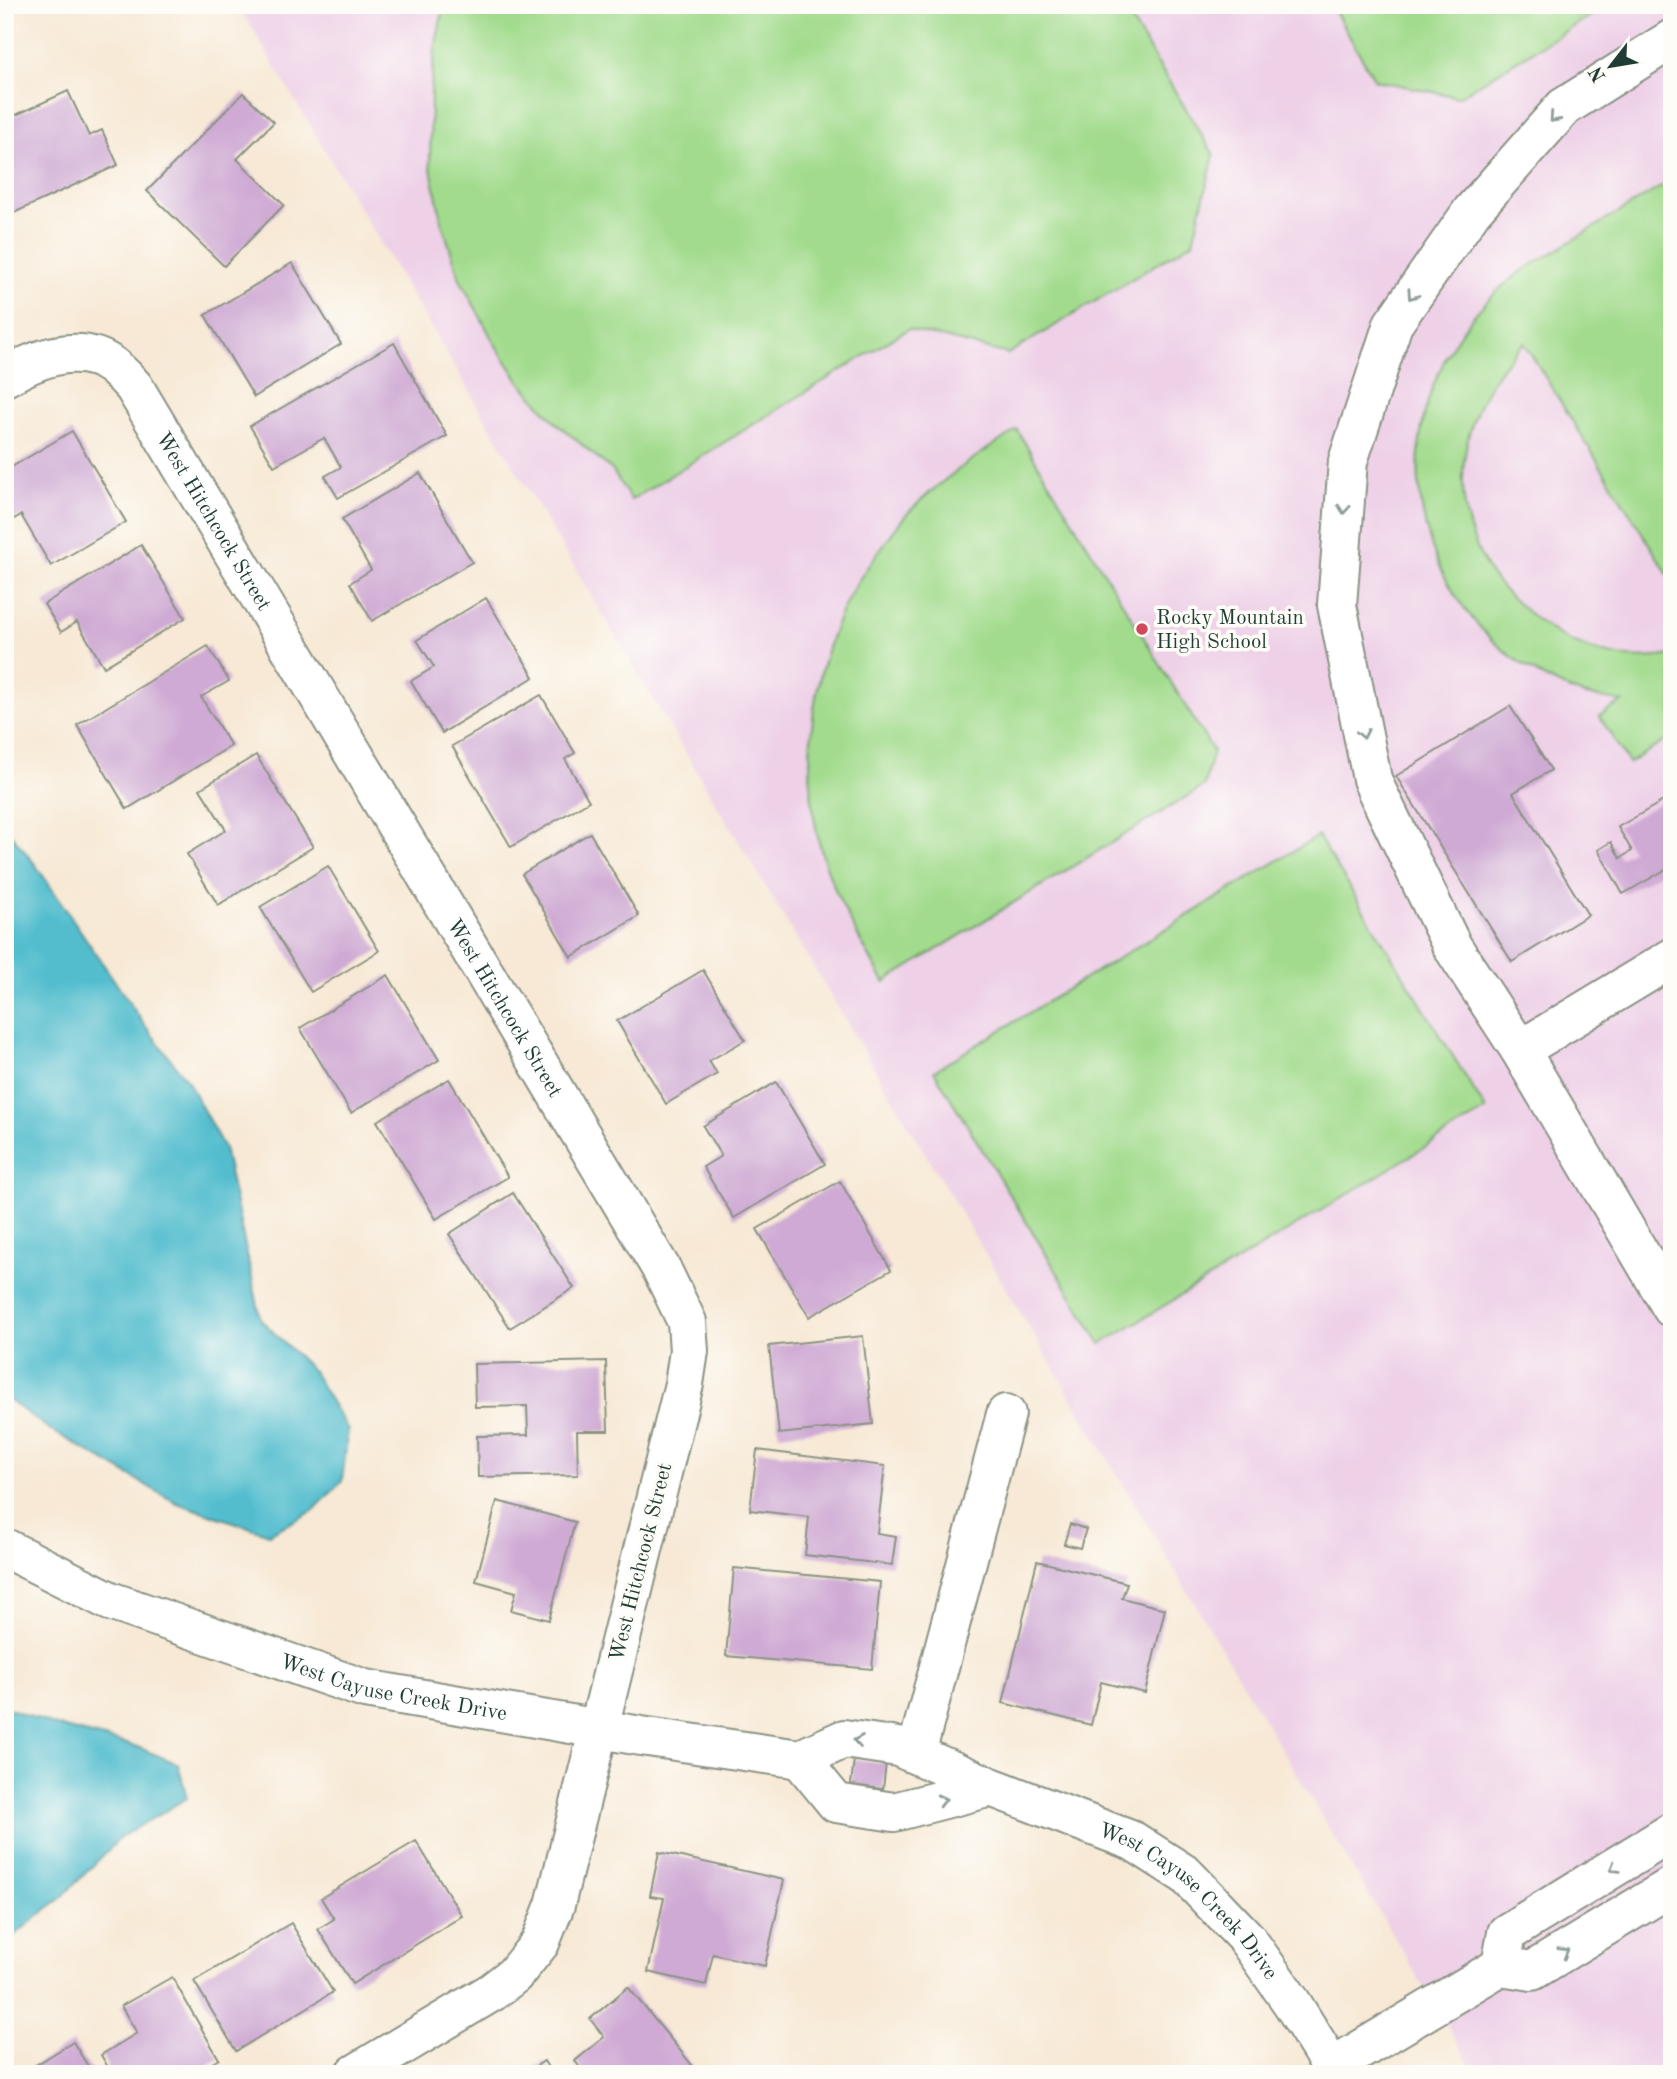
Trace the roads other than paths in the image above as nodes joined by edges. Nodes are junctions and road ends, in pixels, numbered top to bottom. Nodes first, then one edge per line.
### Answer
1 (1672, 39) edge
2 (5, 377) edge
3 (1672, 958) edge
4 (1520, 1050) junction
5 (1672, 1308) edge
6 (1006, 1414) dead end
7 (5, 1548) edge
8 (599, 1728) junction
9 (916, 1754) junction
10 (800, 1759) junction
11 (991, 1787) junction
12 (1672, 1832) edge
13 (1672, 1886) edge
14 (1501, 1966) junction
15 (1334, 2071) edge
16 (355, 2074) edge

1 -> 4 street
2 - 8 street, West Hitchcock Street
3 - 4 street
4 - 5 street
6 - 9 street
7 - 8 street, West Cayuse Creek Drive
8 - 10 street, West Cayuse Creek Drive
8 - 16 street, West Hitchcock Street
9 -> 10 street, West Cayuse Creek Drive
9 - 11 street, West Cayuse Creek Drive
10 -> 11 street
11 - 15 street, West Cayuse Creek Drive
12 -> 14 street
14 -> 13 street
14 - 15 street

